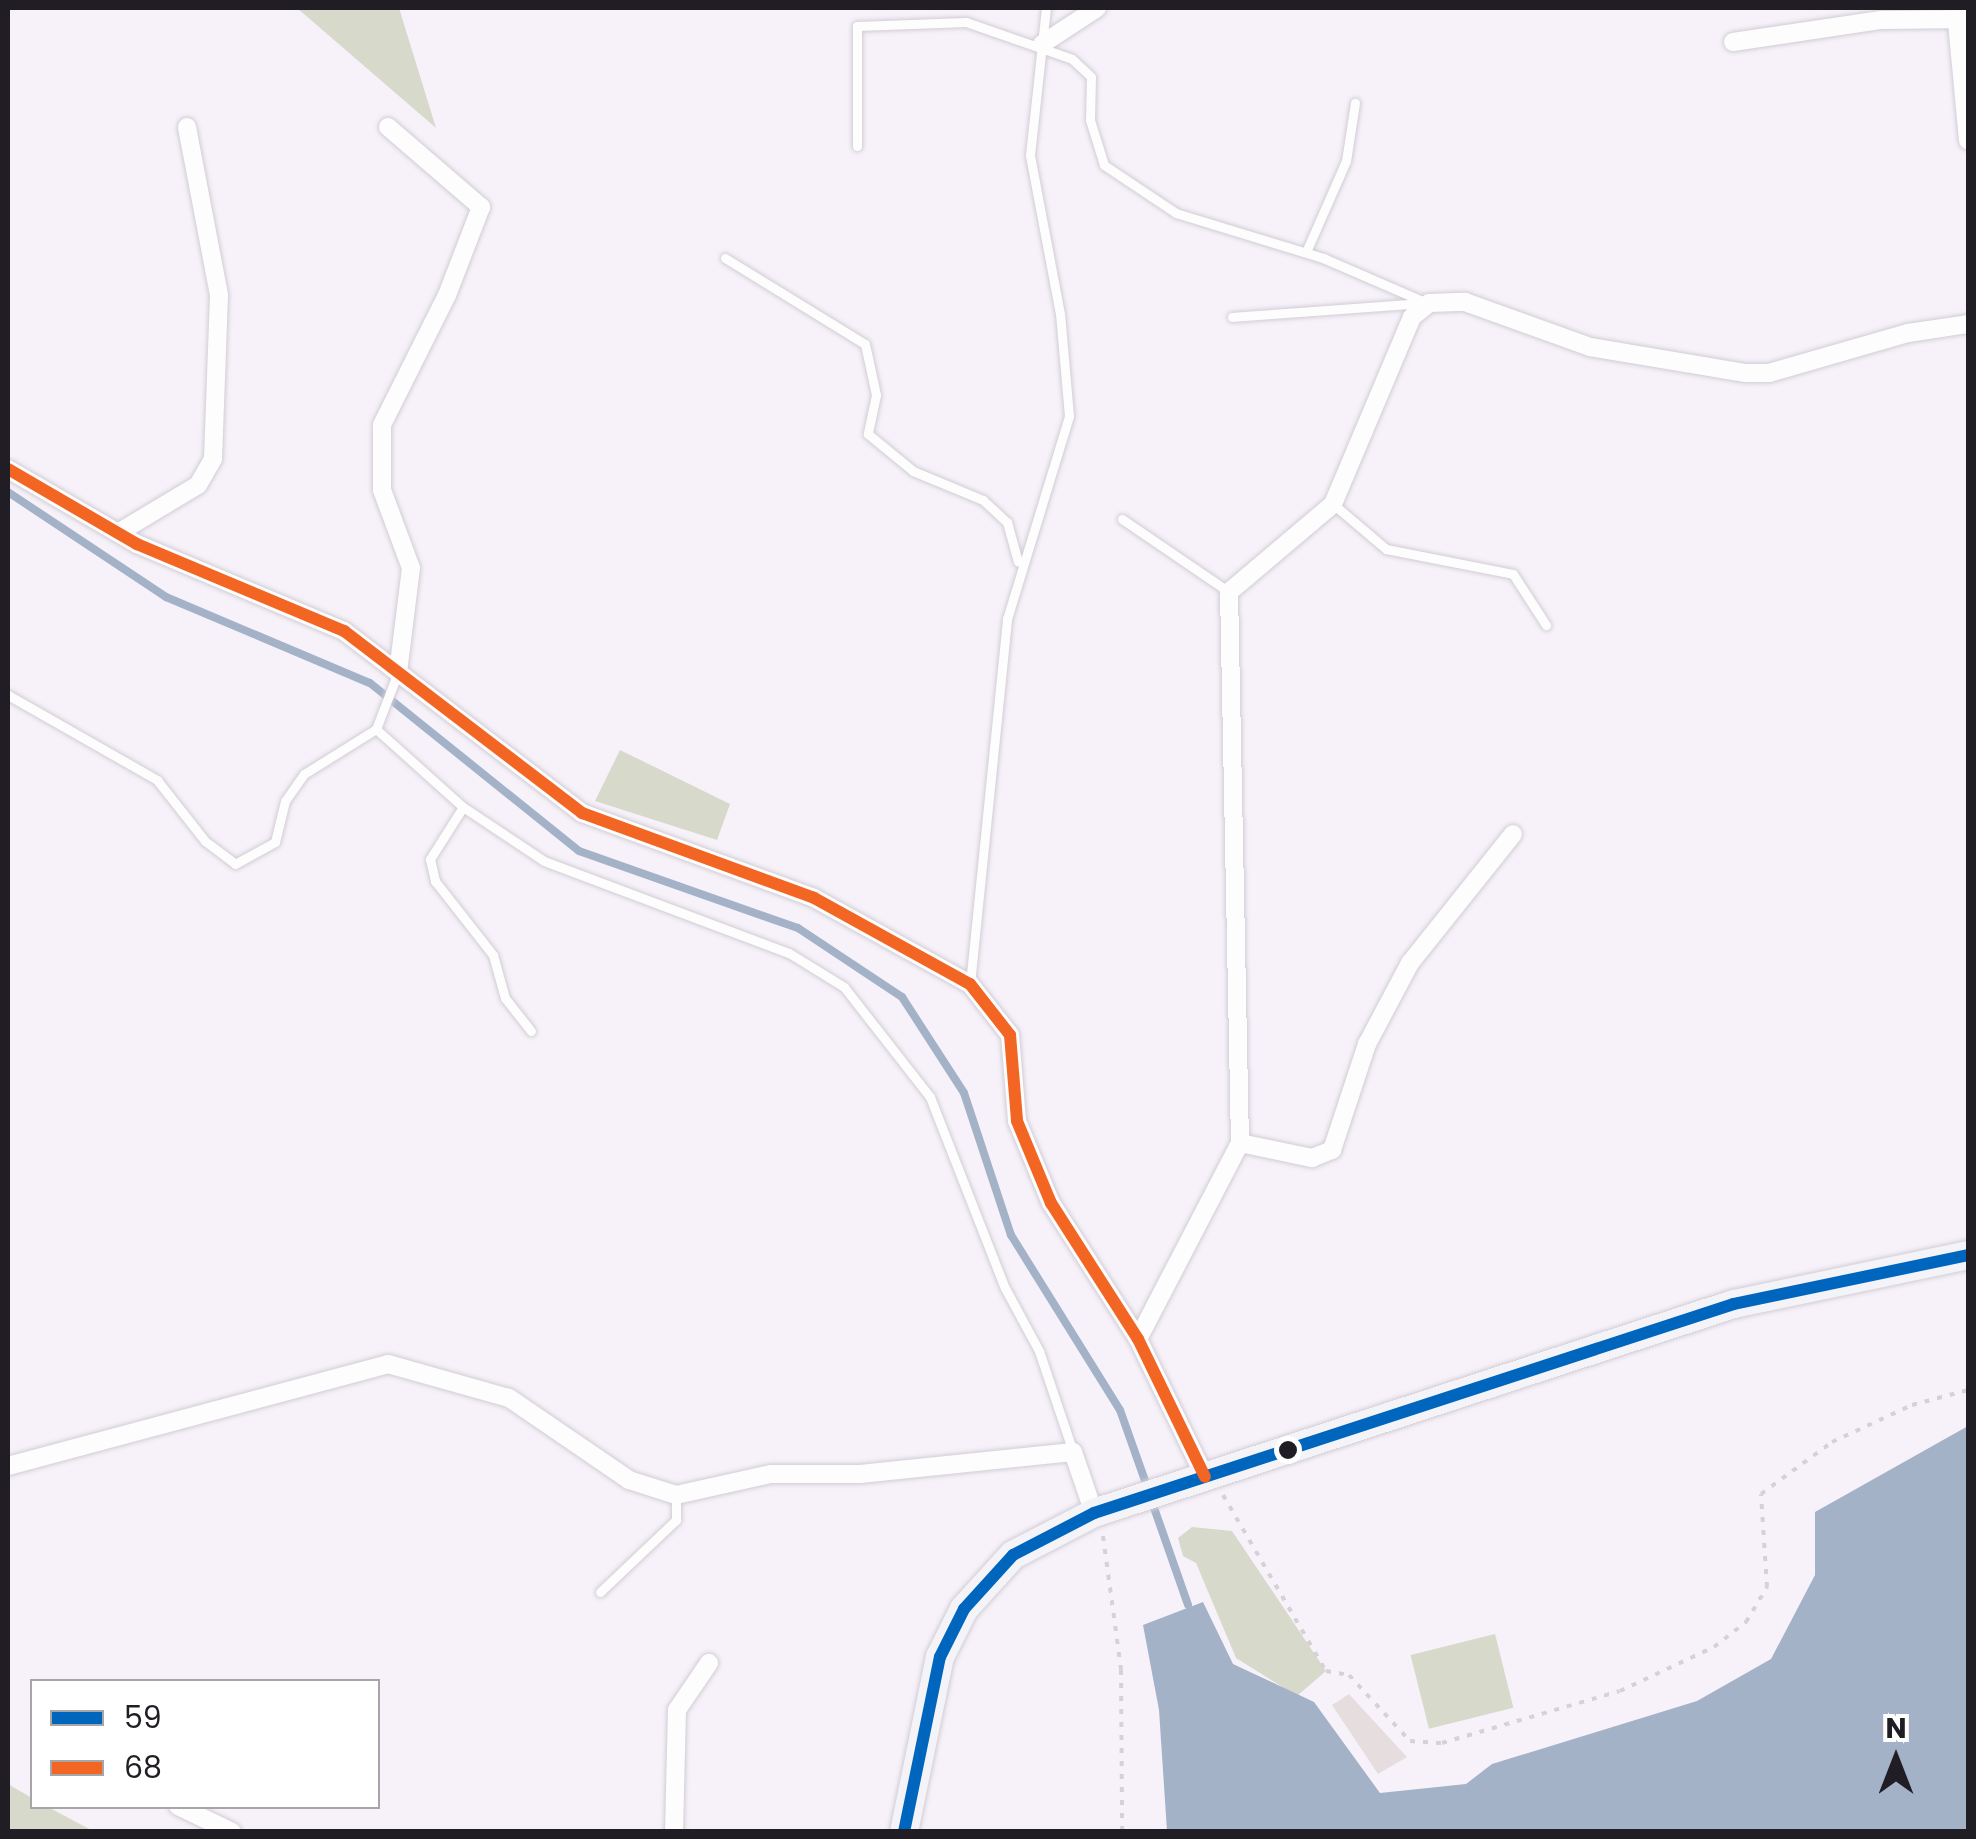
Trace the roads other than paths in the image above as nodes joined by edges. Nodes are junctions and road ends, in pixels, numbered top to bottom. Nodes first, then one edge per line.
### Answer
1 (1046, 8) edge
2 (1096, 8) edge
3 (1963, 21) edge
4 (1733, 42) dead end
5 (1042, 44) junction
6 (1355, 103) dead end
7 (187, 127) dead end
8 (388, 127) dead end
9 (1968, 140) edge
10 (857, 146) dead end
11 (1306, 252) junction
12 (725, 258) dead end
13 (1428, 303) junction
14 (1232, 317) dead end
15 (1968, 324) edge
16 (8, 469) edge
17 (1333, 504) junction
18 (1122, 520) dead end
19 (118, 533) junction
20 (1018, 565) junction
21 (1229, 592) junction
22 (1546, 624) dead end
23 (398, 672) junction
24 (8, 694) edge
25 (376, 729) junction
26 (464, 807) junction
27 (1513, 834) dead end
28 (970, 984) junction
29 (531, 1031) dead end
30 (1240, 1144) junction
31 (1968, 1255) edge
32 (1138, 1340) junction
33 (1073, 1452) junction
34 (8, 1466) edge
35 (1203, 1477) junction
36 (676, 1495) junction
37 (1098, 1512) junction
38 (600, 1592) dead end
39 (709, 1663) dead end
40 (184, 1809) edge
41 (232, 1832) edge
42 (674, 1832) edge
43 (904, 1832) edge

1 - 5 lane
2 - 5 street
3 - 4 street
3 - 9 street
5 - 10 lane
5 - 11 lane
5 - 20 lane
6 - 11 lane
7 - 19 street
8 - 23 street
11 - 13 lane
12 - 20 lane
13 - 14 lane
13 - 15 street
13 - 17 street
16 - 19 street
17 - 21 street
17 - 22 lane
18 - 21 lane
19 - 23 street
20 - 28 lane
21 - 30 street
23 - 25 lane
23 - 28 street
24 - 25 lane
25 - 26 lane
26 - 29 lane
26 - 33 lane
27 - 30 street
28 - 32 street
30 - 32 street
31 - 35 main road
32 - 35 street
33 - 36 street
33 - 37 street
34 - 36 street
35 - 37 main road
36 - 38 lane
37 - 43 main road
39 - 42 street
40 - 41 street

